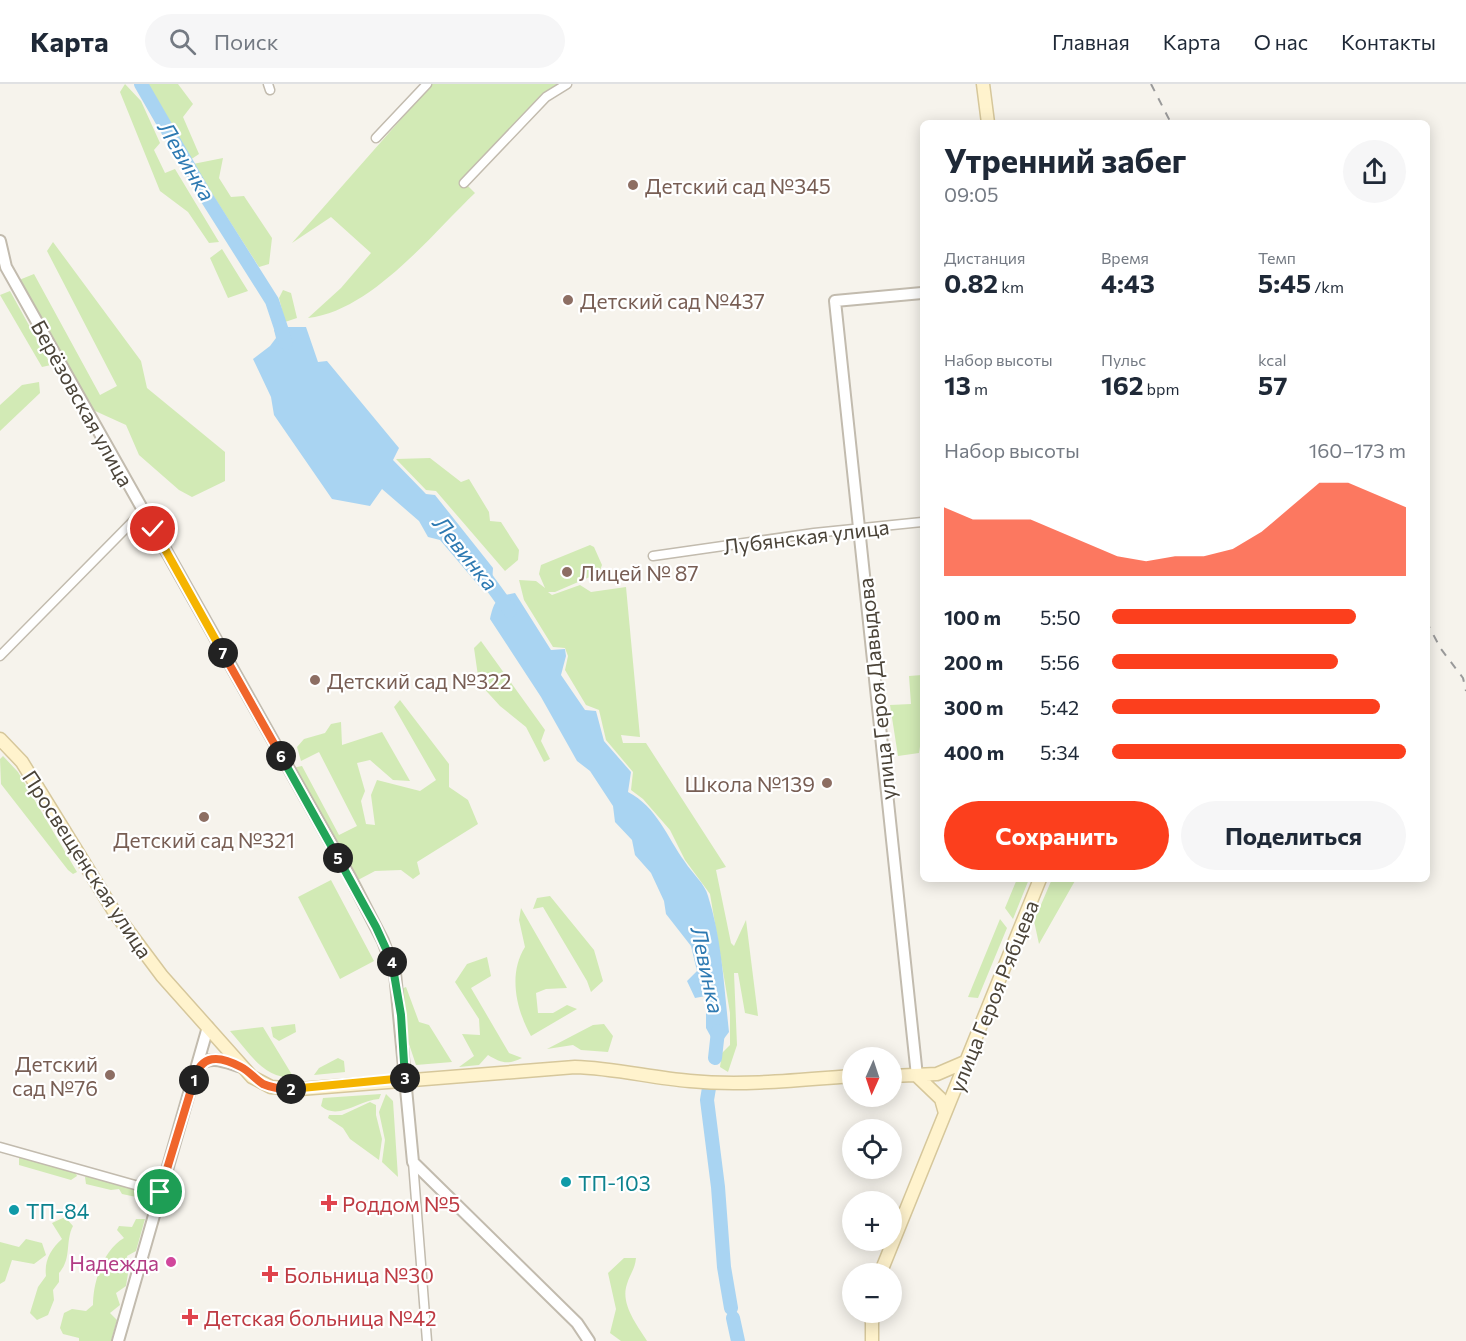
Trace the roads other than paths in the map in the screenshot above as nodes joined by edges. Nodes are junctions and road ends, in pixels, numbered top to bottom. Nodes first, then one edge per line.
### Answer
1 (427, 84) edge
2 (567, 84) edge
3 (983, 84) edge
4 (988, 120) edge
5 (376, 138) dead end
6 (464, 183) dead end
7 (0, 241) edge
8 (920, 293) edge
9 (143, 511) junction
10 (920, 522) edge
11 (859, 528) junction
12 (653, 556) dead end
13 (0, 656) edge
14 (0, 739) edge
15 (1039, 882) edge
16 (208, 1027) junction
17 (965, 1062) junction
18 (198, 1066) junction
19 (242, 1067) junction
20 (902, 1076) edge
21 (917, 1076) junction
22 (842, 1077) edge
23 (405, 1080) junction
24 (945, 1113) junction
25 (0, 1147) edge
26 (413, 1162) junction
27 (160, 1192) junction
28 (884, 1263) edge
29 (872, 1323) edge
30 (118, 1341) edge
31 (427, 1341) edge
32 (589, 1341) edge
33 (872, 1341) edge

1 - 5 street
2 - 6 street
3 - 4 main road
7 - 9 street, Берёзовская улица
8 - 11 street, улица Героя Давыдова
9 - 13 street
9 - 23 street, Берёзовская улица
10 - 11 street, Лубянская улица
11 - 12 street, Лубянская улица
11 - 21 street, улица Героя Давыдова
14 - 16 main road, Просвещенская улица
15 - 17 main road, улица Героя Рябцева
16 - 18 street
16 - 19 main road, Просвещенская улица
17 - 21 main road
17 - 24 main road, улица Героя Рябцева
18 - 19 street
18 - 27 street
19 - 23 main road, Просвещенская улица
20 - 21 main road
21 - 24 main road
22 - 23 main road, Просвещенская улица
23 - 26 street, Берёзовская улица
24 - 28 main road, улица Героя Рябцева
25 - 27 street
26 - 31 street
26 - 32 street
27 - 30 street
29 - 33 main road

